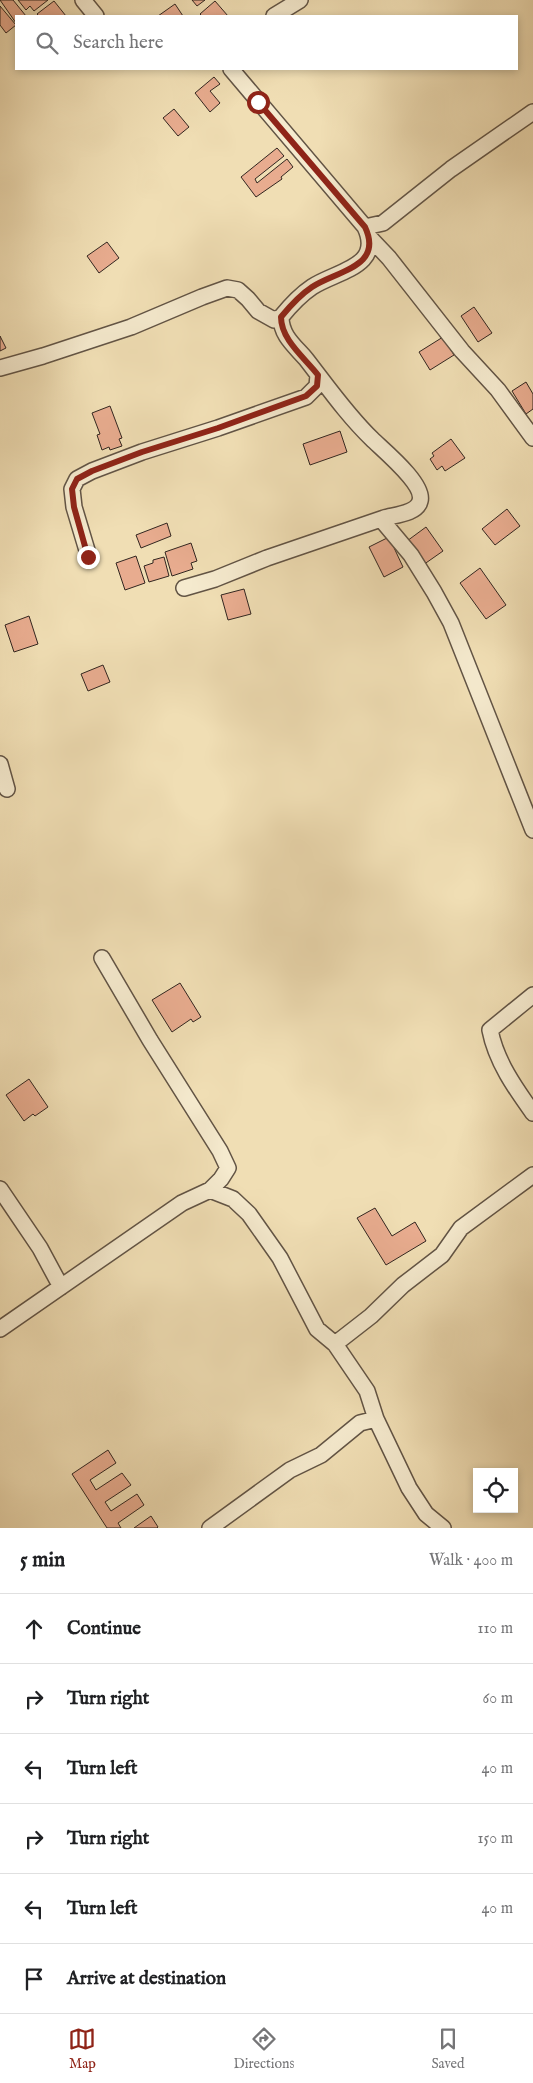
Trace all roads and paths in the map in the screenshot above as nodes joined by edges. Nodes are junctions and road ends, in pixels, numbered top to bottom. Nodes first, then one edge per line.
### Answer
1 (83, 0) edge
2 (300, 0) edge
3 (95, 15) edge
4 (276, 15) edge
5 (232, 70) edge
6 (533, 112) edge
7 (368, 233) junction
8 (281, 317) junction
9 (0, 368) edge
10 (318, 375) junction
11 (533, 438) edge
12 (384, 518) junction
13 (88, 557) dead end
14 (184, 588) dead end
15 (0, 764) edge
16 (7, 789) dead end
17 (533, 830) edge
18 (102, 958) dead end
19 (533, 995) edge
20 (533, 1113) edge
21 (533, 1175) edge
22 (0, 1189) edge
23 (210, 1190) junction
24 (61, 1287) junction
25 (0, 1329) edge
26 (335, 1344) junction
27 (376, 1419) junction
28 (210, 1528) edge
29 (443, 1528) edge

1 - 3 street
2 - 4 street
5 - 7 street
6 - 7 street
7 - 8 street
7 - 11 street
8 - 9 street
8 - 10 street
10 - 12 street
10 - 13 street
12 - 14 street
12 - 17 street
15 - 16 street
18 - 23 street
19 - 20 street
21 - 26 street
22 - 24 street
23 - 24 street
23 - 26 street
24 - 25 street
26 - 27 street
27 - 28 street
27 - 29 street

